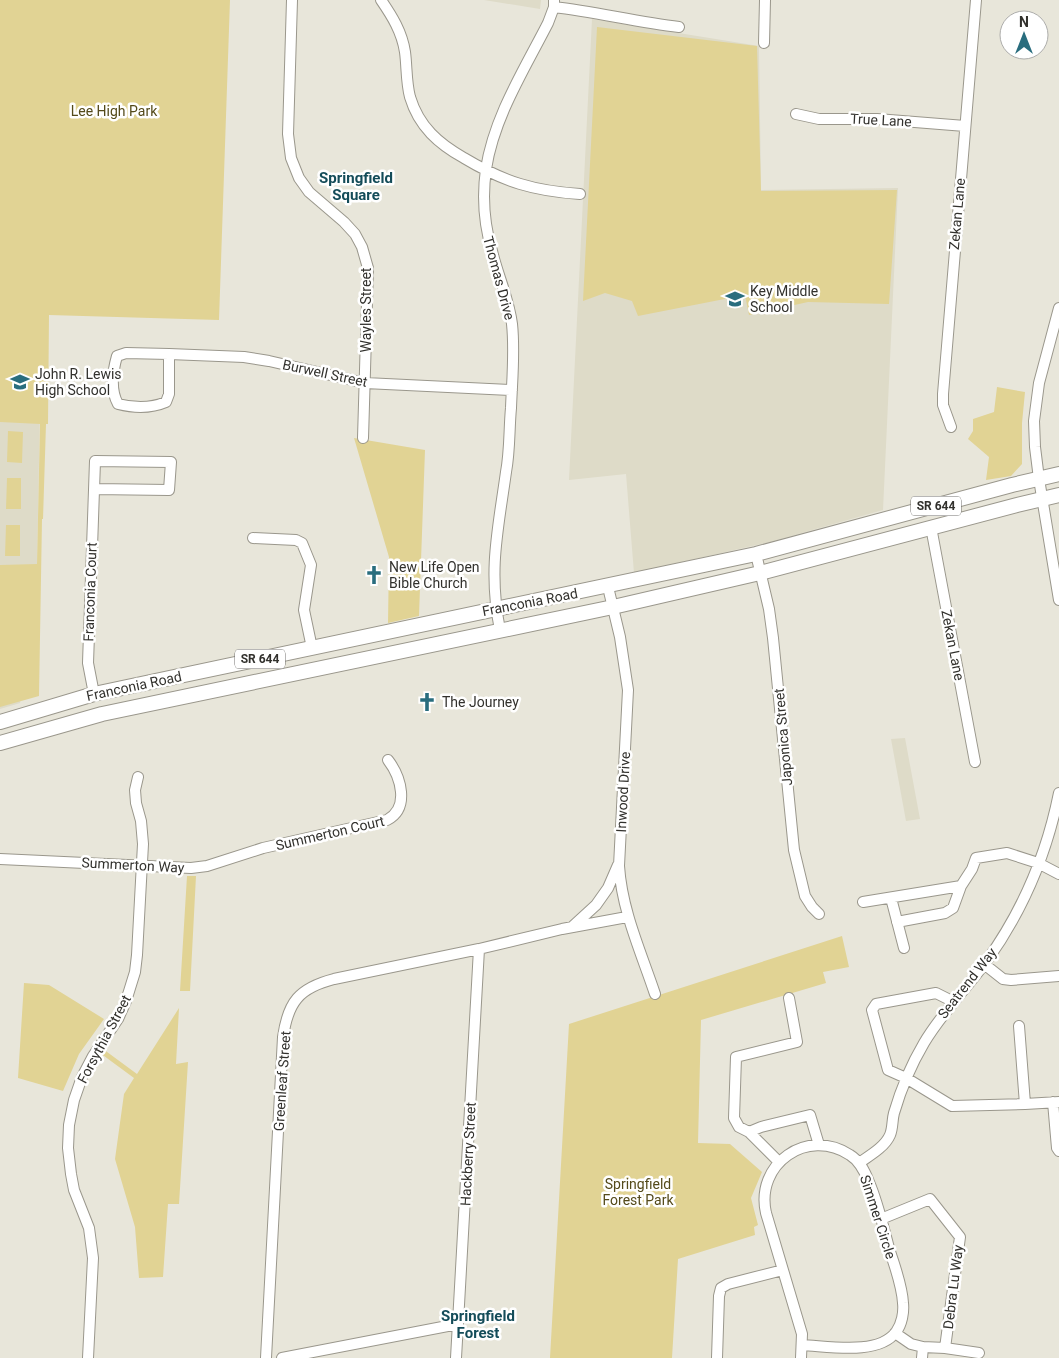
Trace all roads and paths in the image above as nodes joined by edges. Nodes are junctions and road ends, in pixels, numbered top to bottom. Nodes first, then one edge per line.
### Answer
1 (292, 0) edge
2 (381, 0) edge
3 (765, 0) edge
4 (976, 0) edge
5 (554, 3) edge
6 (679, 27) dead end
7 (764, 43) dead end
8 (796, 114) dead end
9 (965, 126) junction
10 (486, 171) junction
11 (580, 194) dead end
12 (1059, 308) edge
13 (169, 354) junction
14 (365, 383) junction
15 (512, 390) junction
16 (950, 427) dead end
17 (364, 438) dead end
18 (1059, 474) edge
19 (1038, 479) junction
20 (94, 488) junction
21 (1059, 495) edge
22 (1042, 499) junction
23 (931, 527) junction
24 (254, 538) dead end
25 (756, 554) junction
26 (760, 573) junction
27 (608, 587) junction
28 (1059, 600) edge
29 (613, 608) junction
30 (496, 609) junction
31 (500, 630) junction
32 (358, 638) junction
33 (312, 648) junction
34 (358, 660) junction
35 (94, 694) junction
36 (0, 722) edge
37 (0, 743) edge
38 (388, 760) dead end
39 (975, 762) dead end
40 (138, 777) dead end
41 (1059, 793) edge
42 (263, 848) joint
43 (0, 859) edge
44 (1038, 863) junction
45 (619, 864) junction
46 (142, 866) junction
47 (1059, 874) edge
48 (961, 886) junction
49 (891, 898) junction
50 (863, 902) dead end
51 (819, 914) dead end
52 (627, 917) junction
53 (898, 922) junction
54 (571, 927) junction
55 (904, 948) dead end
56 (479, 949) junction
57 (984, 964) junction
58 (1059, 976) edge
59 (655, 994) dead end
60 (789, 998) dead end
61 (954, 1002) junction
62 (1019, 1026) dead end
63 (906, 1078) junction
64 (1056, 1102) edge
65 (1025, 1104) junction
66 (749, 1132) junction
67 (819, 1145) junction
68 (1059, 1151) edge
69 (779, 1162) junction
70 (859, 1162) junction
71 (881, 1219) junction
72 (783, 1270) junction
73 (458, 1324) junction
74 (896, 1333) junction
75 (802, 1345) junction
76 (923, 1347) junction
77 (946, 1348) junction
78 (979, 1353) dead end
79 (88, 1358) edge
80 (266, 1358) edge
81 (282, 1358) edge
82 (456, 1358) edge
83 (717, 1358) edge
84 (801, 1358) edge
85 (922, 1358) edge

1 - 14 street, Wayles Street
2 - 10 street
3 - 7 street
4 - 9 street, Zekan Lane
5 - 6 street
5 - 10 street, Thomas Drive
8 - 9 street, True Lane
9 - 16 street, Zekan Lane
10 - 11 street
10 - 15 street, Thomas Drive
12 - 19 street
13 - 13 street, Burwell Street
13 - 14 street, Burwell Street
14 - 15 street, Burwell Street
14 - 17 street, Wayles Street
15 - 30 street, Thomas Drive
18 - 19 main road, Franconia Road / SR 644
19 - 22 street
19 - 25 main road, Franconia Road / SR 644
20 - 20 street, Franconia Court
20 - 35 street, Franconia Court
21 - 22 main road, Franconia Road / SR 644
22 - 23 main road, Franconia Road / SR 644
22 - 28 street
23 - 26 main road, Franconia Road / SR 644
23 - 39 street, Zekan Lane
24 - 33 street
25 - 26 street, Japonica Street
25 - 27 main road, Franconia Road / SR 644
26 - 29 main road, Franconia Road / SR 644
26 - 51 street, Japonica Street
27 - 29 street, Inwood Drive
27 - 30 main road, Franconia Road / SR 644
29 - 31 main road, Franconia Road / SR 644
29 - 45 street, Inwood Drive
30 - 31 street, Thomas Drive
30 - 32 main road, Franconia Road / SR 644
31 - 34 main road, Franconia Road / SR 644
32 - 33 main road, Franconia Road / SR 644
32 - 34 main road
33 - 35 main road, Franconia Road / SR 644
34 - 37 main road, Franconia Road / SR 644
35 - 36 main road, Franconia Road / SR 644
38 - 42 street, Summerton Court
40 - 46 street, Forsythia Street
41 - 44 street, Seatrend Way
42 - 46 street, Summerton Way
43 - 46 street, Summerton Way
44 - 47 street
44 - 48 street
44 - 57 street, Seatrend Way
45 - 52 street, Inwood Drive
45 - 54 street
46 - 79 street, Forsythia Street
48 - 49 street
48 - 53 street
49 - 50 street
49 - 53 street
52 - 54 street, Greenleaf Street
52 - 59 street, Inwood Drive
53 - 55 street
54 - 56 street, Greenleaf Street
56 - 73 street, Hackberry Street
56 - 80 street, Greenleaf Street
57 - 58 street
57 - 61 street, Seatrend Way
60 - 66 street
61 - 63 street, Seatrend Way
61 - 63 street
62 - 65 street
63 - 65 street
63 - 70 street, Seatrend Way
64 - 65 street
64 - 68 street
66 - 67 street
66 - 69 street
67 - 69 street, Simmer Circle
67 - 70 street, Simmer Circle
69 - 72 street, Simmer Circle
70 - 71 street, Simmer Circle
71 - 74 street, Simmer Circle
71 - 77 street, Debra Lu Way
72 - 75 street, Simmer Circle
72 - 83 street
73 - 81 street
73 - 82 street, Hackberry Street
74 - 75 street
74 - 76 street, Debra Lu Way
75 - 84 street, Simmer Circle
76 - 77 street, Debra Lu Way
76 - 85 street
77 - 78 street, Debra Lu Way

